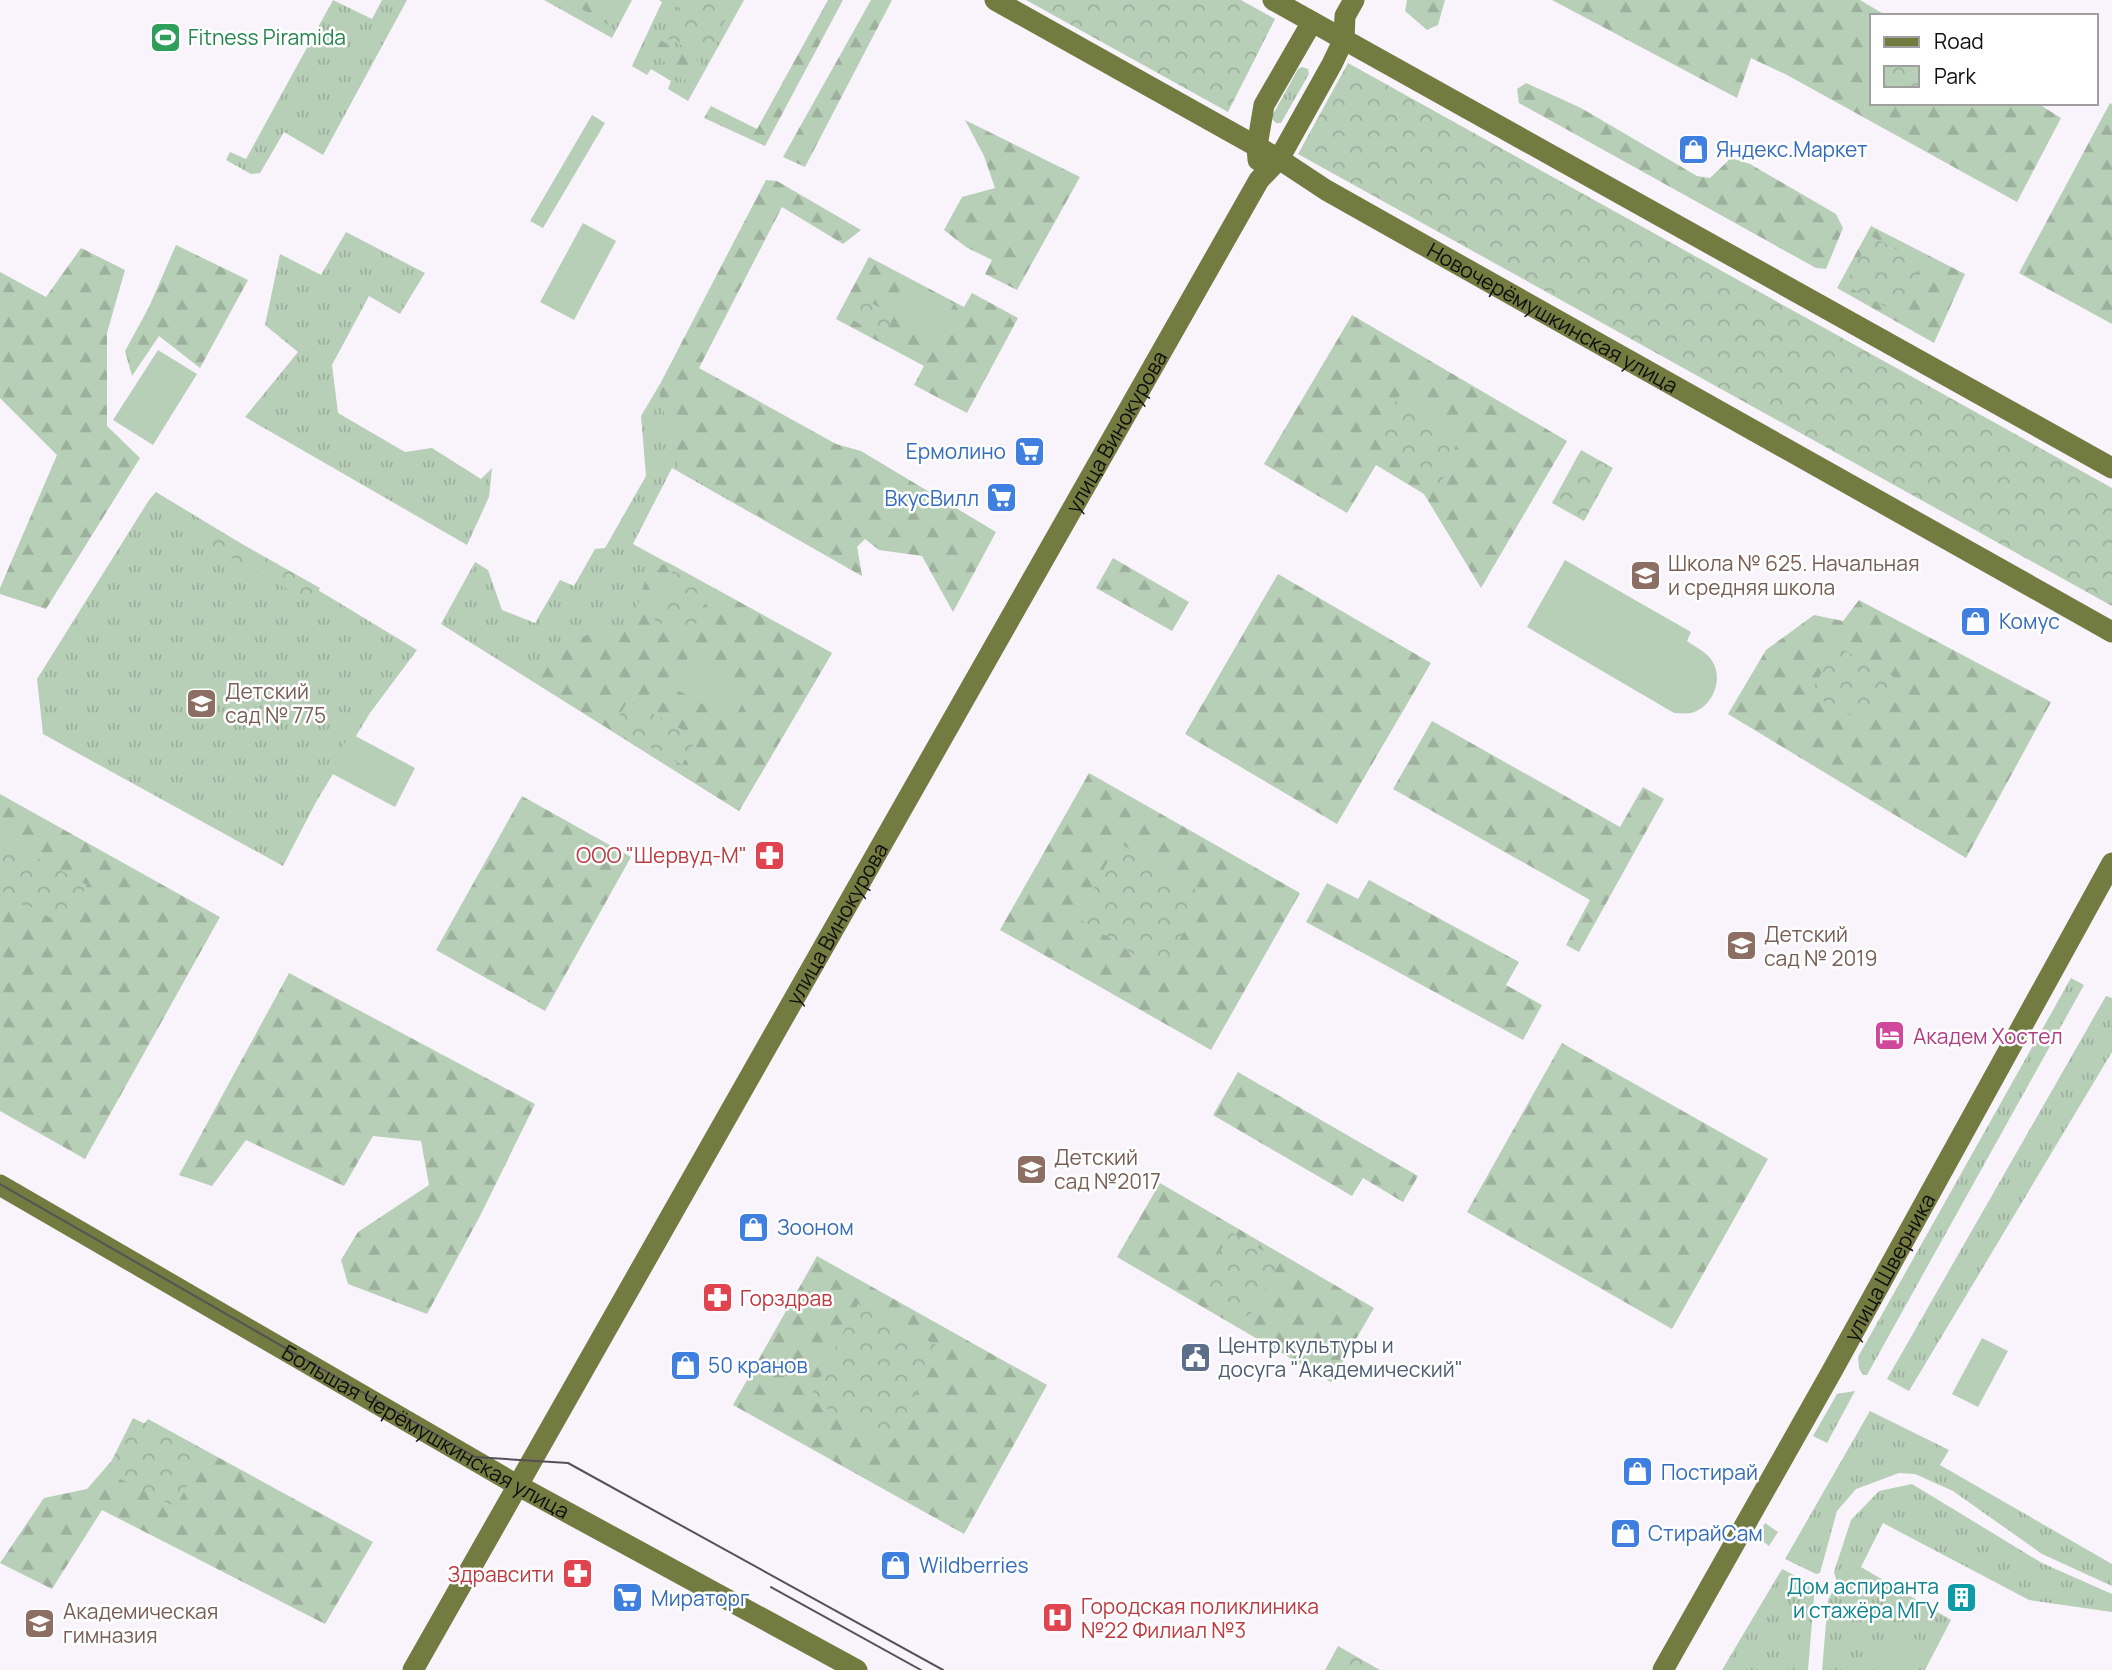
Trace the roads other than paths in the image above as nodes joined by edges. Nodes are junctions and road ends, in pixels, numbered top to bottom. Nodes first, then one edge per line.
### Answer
1 (995, 0) edge
2 (1273, 0) edge
3 (1350, 8) edge
4 (1312, 22) junction
5 (1344, 39) junction
6 (1257, 146) junction
7 (1279, 159) junction
8 (1259, 180) junction
9 (2112, 468) edge
10 (2112, 632) edge
11 (2112, 863) edge
12 (0, 1185) edge
13 (517, 1485) junction
14 (413, 1670) edge
15 (857, 1670) edge
16 (1663, 1670) edge

1 - 6 street, Новочерёмушкинская улица
2 - 4 street
3 - 4 street, улица Винокурова
3 - 5 street, улица Винокурова
4 - 5 street
4 - 6 street
5 - 7 street, улица Винокурова
5 - 9 street
6 - 7 street, Новочерёмушкинская улица
6 - 8 street
7 - 8 street, улица Винокурова
7 - 10 street, Новочерёмушкинская улица
8 - 13 street, улица Винокурова
11 - 16 street, улица Шверника
12 - 13 street, Большая Черёмушкинская улица
13 - 14 street, улица Винокурова
13 - 15 street, Большая Черёмушкинская улица

